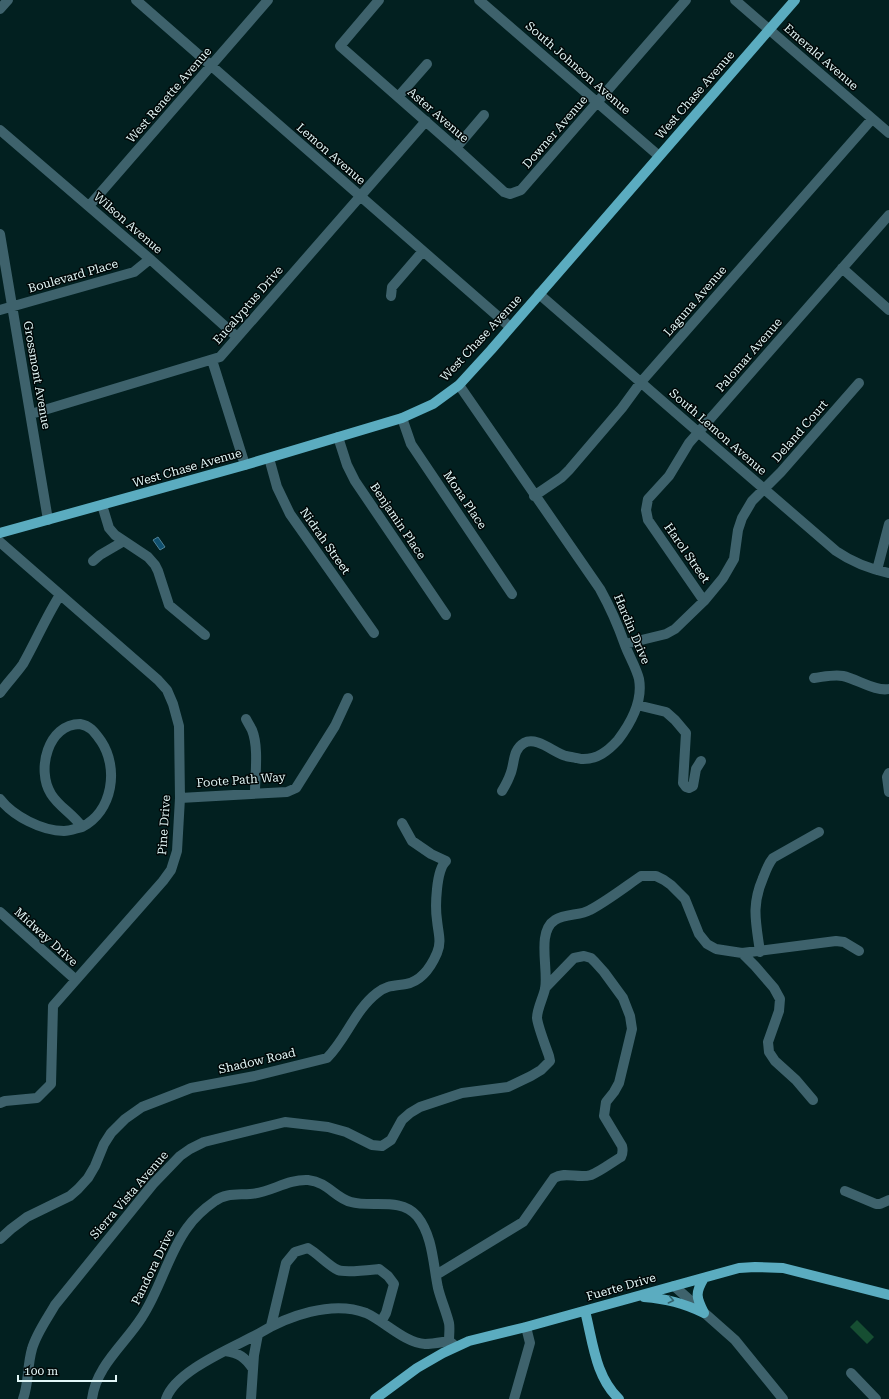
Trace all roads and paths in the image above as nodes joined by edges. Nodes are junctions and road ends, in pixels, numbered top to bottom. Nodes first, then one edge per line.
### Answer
1 (8, 0) edge
2 (136, 0) edge
3 (268, 0) edge
4 (379, 0) edge
5 (479, 0) edge
6 (686, 0) edge
7 (736, 0) edge
8 (795, 0) edge
9 (0, 9) edge
10 (769, 30) junction
11 (428, 64) dead end
12 (211, 66) junction
13 (398, 97) junction
14 (598, 102) junction
15 (484, 115) dead end
16 (872, 119) junction
17 (426, 121) junction
18 (0, 130) edge
19 (889, 134) edge
20 (456, 148) junction
21 (659, 156) junction
22 (521, 190) joint
23 (360, 196) junction
24 (89, 206) junction
25 (889, 215) edge
26 (0, 234) edge
27 (423, 251) junction
28 (150, 259) junction
29 (842, 268) junction
30 (540, 294) junction
31 (391, 296) dead end
32 (12, 307) junction
33 (0, 310) edge
34 (889, 310) edge
35 (510, 327) junction
36 (237, 337) junction
37 (212, 360) junction
38 (641, 382) junction
39 (859, 383) dead end
40 (459, 385) junction
41 (31, 414) junction
42 (402, 418) junction
43 (698, 432) junction
44 (338, 437) junction
45 (269, 458) junction
46 (245, 465) junction
47 (764, 489) junction
48 (534, 496) junction
49 (102, 505) junction
50 (48, 520) junction
51 (648, 520) joint
52 (889, 524) edge
53 (0, 533) edge
54 (124, 541) junction
55 (0, 542) edge
56 (93, 561) dead end
57 (877, 570) junction
58 (889, 572) edge
59 (512, 594) dead end
60 (60, 595) junction
61 (704, 601) junction
62 (446, 615) dead end
63 (374, 633) dead end
64 (205, 635) dead end
65 (625, 644) junction
66 (814, 678) dead end
67 (889, 689) edge
68 (0, 693) edge
69 (348, 698) dead end
70 (637, 705) junction
71 (246, 719) dead end
72 (701, 761) dead end
73 (889, 773) edge
74 (502, 791) dead end
75 (889, 792) edge
76 (255, 793) junction
77 (180, 798) junction
78 (0, 800) edge
79 (402, 823) dead end
80 (82, 827) junction
81 (818, 832) dead end
82 (0, 912) edge
83 (859, 951) dead end
84 (760, 952) junction
85 (742, 953) junction
86 (76, 980) junction
87 (545, 988) junction
88 (813, 1100) dead end
89 (0, 1102) edge
90 (845, 1191) dead end
91 (889, 1200) edge
92 (0, 1239) edge
93 (436, 1275) junction
94 (704, 1278) junction
95 (674, 1286) junction
96 (889, 1295) edge
97 (636, 1297) junction
98 (585, 1311) junction
99 (704, 1313) junction
100 (381, 1322) junction
101 (271, 1326) junction
102 (526, 1328) junction
103 (258, 1334) junction
104 (453, 1344) junction
105 (225, 1351) junction
106 (253, 1369) junction
107 (851, 1372) dead end
108 (23, 1399) edge
109 (92, 1399) edge
110 (166, 1399) edge
111 (251, 1399) edge
112 (375, 1399) edge
113 (514, 1399) edge
114 (619, 1399) edge
115 (783, 1399) edge
116 (876, 1399) edge

1 - 9 street
2 - 12 street, Lemon Avenue
3 - 12 street, West Renette Avenue
4 - 13 street, Aster Avenue
5 - 14 street, South Johnson Avenue
6 - 14 street, Downer Avenue
7 - 10 street, Emerald Avenue
8 - 10 main road, West Chase Avenue
10 - 16 street, Emerald Avenue
10 - 21 main road, West Chase Avenue
11 - 13 street
12 - 23 street, Lemon Avenue
12 - 24 street, West Renette Avenue
13 - 17 street, Aster Avenue
14 - 21 street, South Johnson Avenue
14 - 22 street, Downer Avenue
15 - 20 street
16 - 19 street, Emerald Avenue
16 - 38 street, Laguna Avenue
17 - 20 street, Aster Avenue
17 - 23 street, Eucalyptus Drive
18 - 24 street, Wilson Avenue
20 - 22 street, Aster Avenue
21 - 30 main road, West Chase Avenue
23 - 27 street, Lemon Avenue
23 - 36 street, Eucalyptus Drive
24 - 28 street, Wilson Avenue
25 - 29 street, Palomar Avenue
26 - 32 street, Grossmont Avenue
27 - 31 street
27 - 35 street, Lemon Avenue
28 - 32 street, Boulevard Place
28 - 36 street, Wilson Avenue
29 - 34 street
29 - 43 street, Palomar Avenue
30 - 35 main road, West Chase Avenue
30 - 38 street, South Lemon Avenue
32 - 33 street, Boulevard Place
32 - 41 street, Grossmont Avenue
35 - 40 main road, West Chase Avenue
36 - 37 street, Eucalyptus Drive
37 - 41 street, Eucalyptus Drive
37 - 46 street
38 - 43 street, South Lemon Avenue
38 - 48 street, Laguna Avenue
39 - 47 street, Deland Court
40 - 42 main road, West Chase Avenue
40 - 48 street, Hardin Drive
41 - 50 street, Grossmont Avenue
42 - 44 main road, West Chase Avenue
42 - 59 street, Mona Place
43 - 47 street, South Lemon Avenue
43 - 51 street, Palomar Avenue
44 - 45 main road, West Chase Avenue
44 - 62 street, Benjamin Place
45 - 46 main road, West Chase Avenue
45 - 63 street, Nidrah Street
46 - 49 main road, West Chase Avenue
47 - 57 street, South Lemon Avenue
47 - 61 street, Deland Court
48 - 65 street, Hardin Drive
49 - 50 main road, West Chase Avenue
49 - 54 street
50 - 53 main road, West Chase Avenue
51 - 61 street, Harol Street
52 - 57 street
54 - 56 street
54 - 64 street
55 - 60 street, Pine Drive
57 - 58 street, South Lemon Avenue
60 - 68 street
60 - 77 street, Pine Drive
61 - 65 street, Deland Court
65 - 70 street, Hardin Drive
66 - 67 street
69 - 76 street, Foote Path Way
70 - 72 street
70 - 74 street, Hardin Drive
71 - 76 street
73 - 75 street
76 - 77 street, Foote Path Way
77 - 86 street, Pine Drive
78 - 80 street
79 - 92 street, Shadow Road
80 - 80 street
81 - 84 street
82 - 86 street, Midway Drive
83 - 84 street, Sierra Vista Avenue
84 - 85 street, Sierra Vista Avenue
85 - 87 street, Sierra Vista Avenue
85 - 88 street
86 - 89 street, Pine Drive
87 - 93 street
87 - 108 street, Sierra Vista Avenue
90 - 91 street
93 - 104 street, Pandora Drive
93 - 109 street, Pandora Drive
94 - 95 main road, Fuerte Drive
94 - 96 main road, Fuerte Drive
94 - 99 main road
95 - 97 main road, Fuerte Drive
95 - 99 street
97 - 98 main road, Fuerte Drive
97 -> 99 main road
98 - 102 main road, Fuerte Drive
98 - 114 main road
99 - 115 street
100 - 101 street
100 - 101 street
100 - 104 street
101 - 103 street
102 - 104 main road, Fuerte Drive
102 - 113 street
103 - 105 street
103 - 106 street
104 - 112 main road, Fuerte Drive
105 - 106 street
105 - 110 street
106 - 111 street
107 - 116 street

